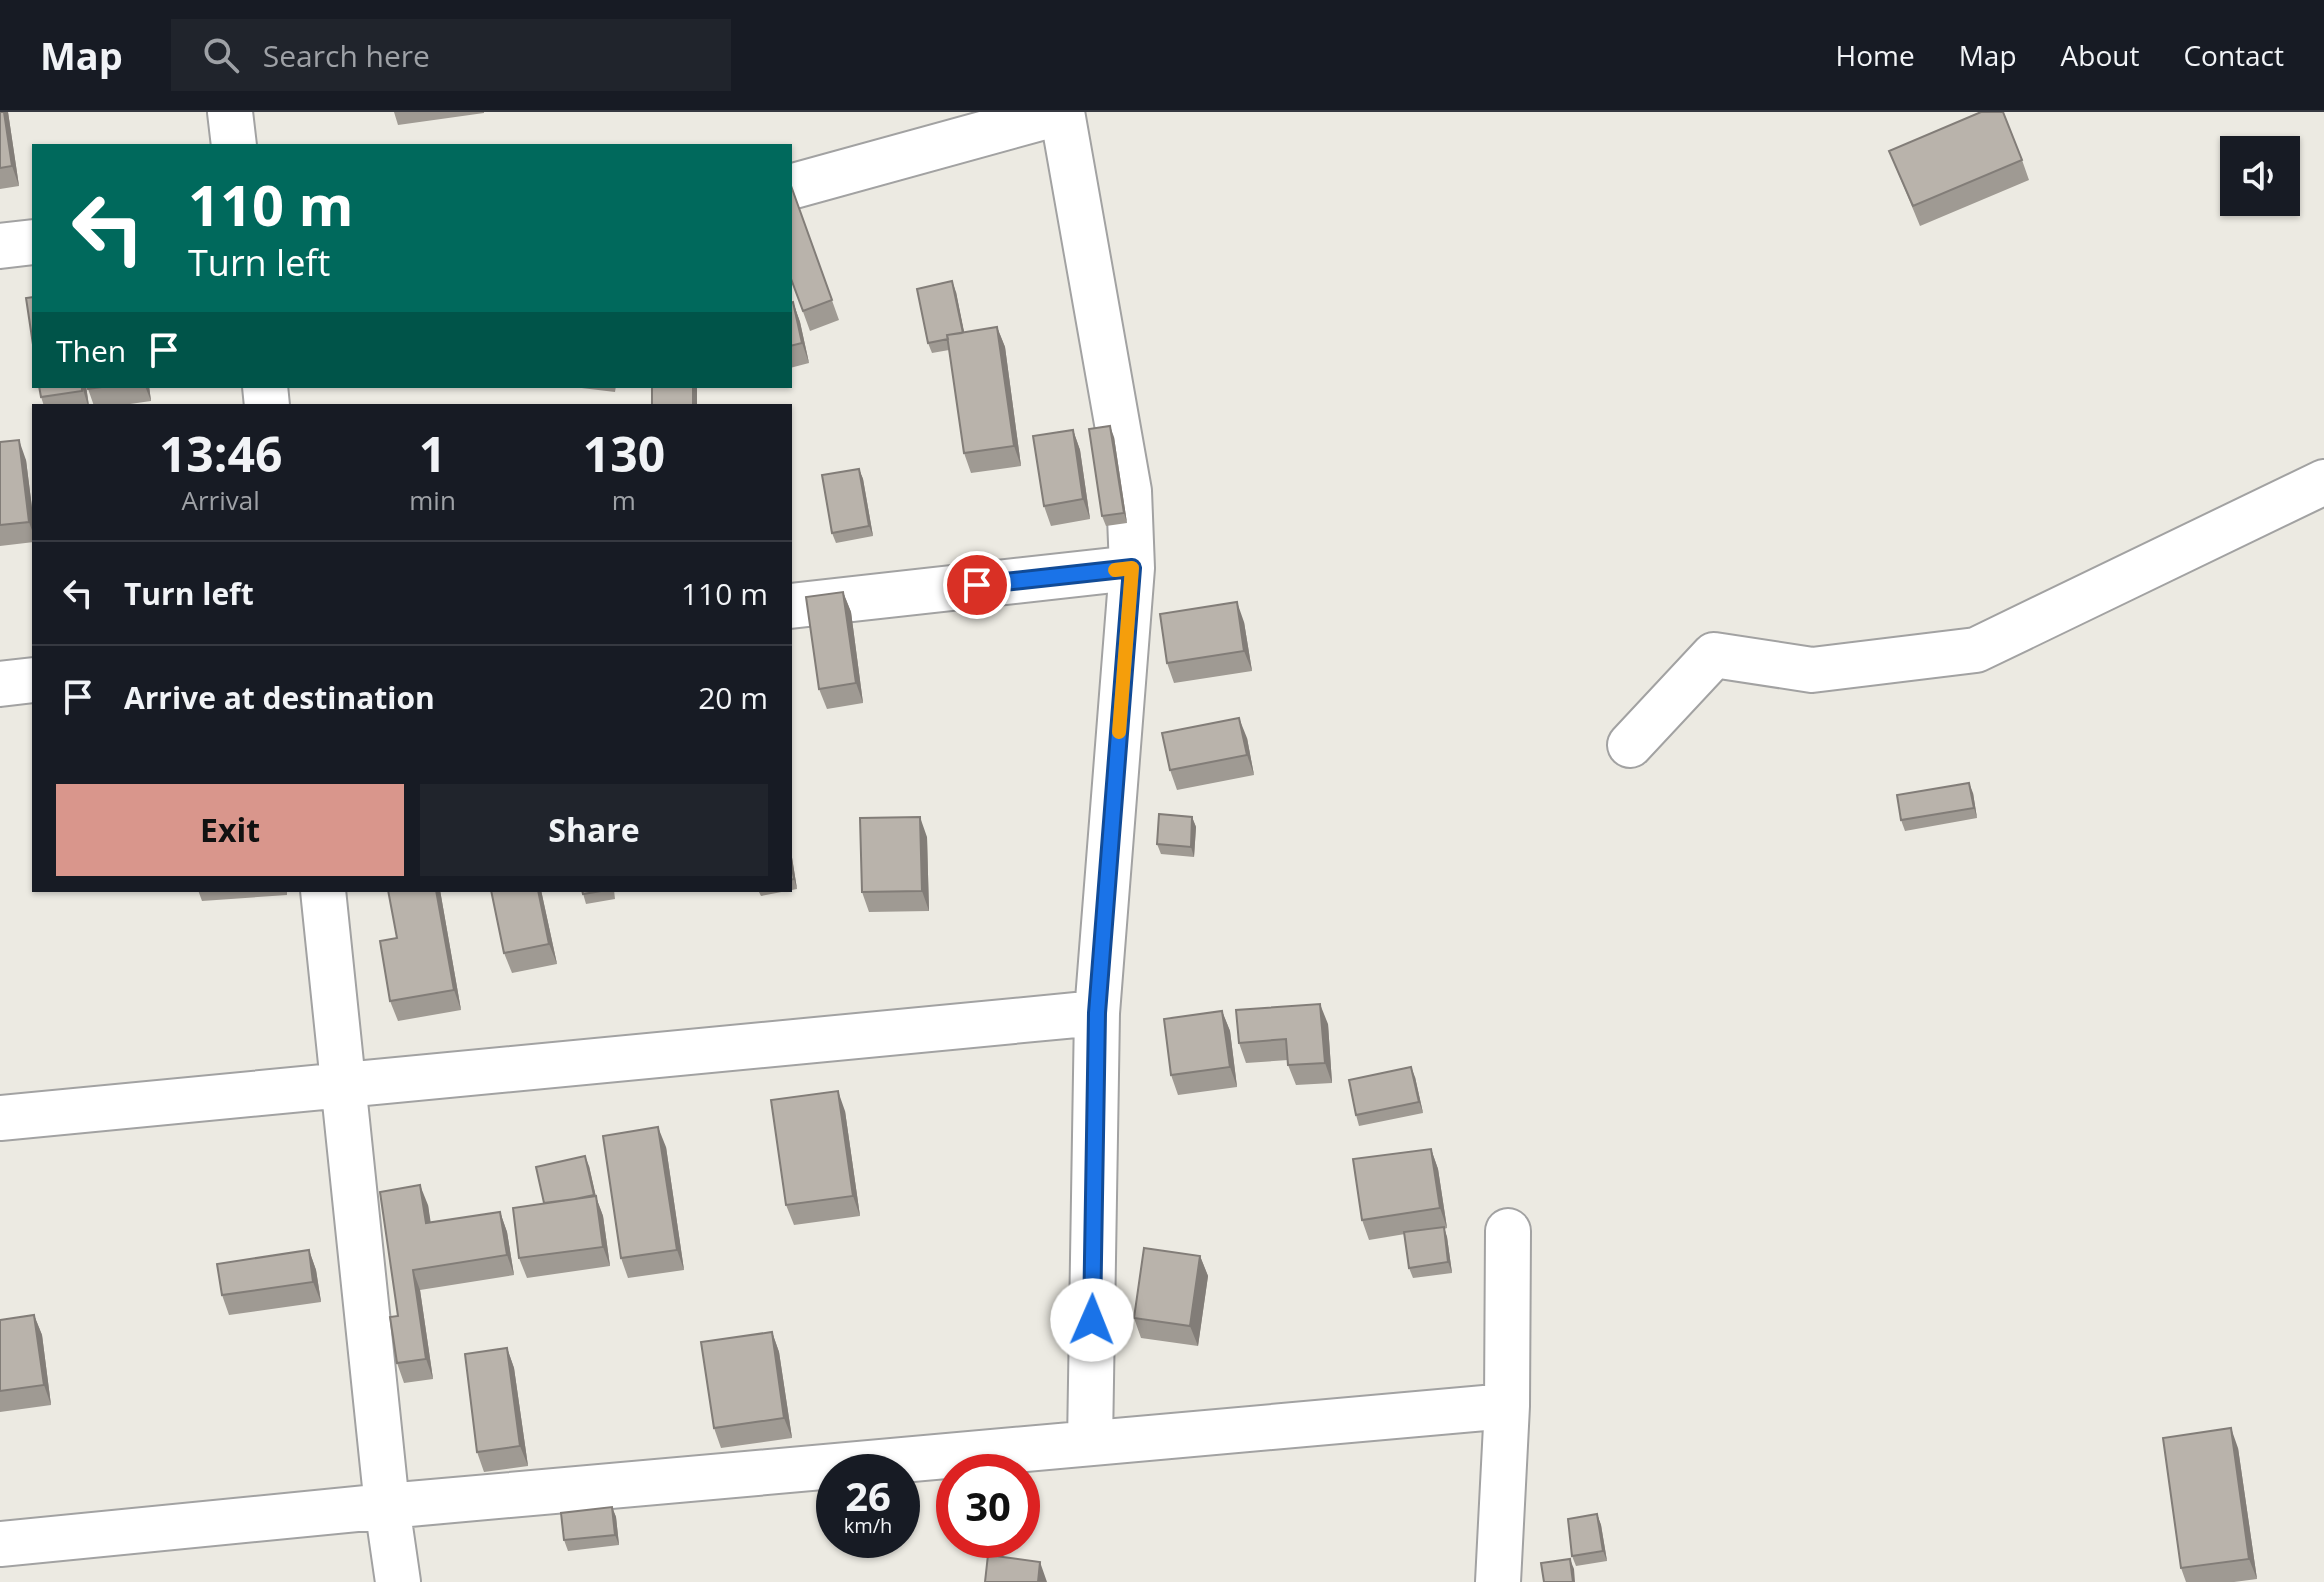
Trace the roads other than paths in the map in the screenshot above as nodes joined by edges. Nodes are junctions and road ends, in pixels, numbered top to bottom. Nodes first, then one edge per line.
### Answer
1 (230, 112) edge
2 (1062, 112) edge
3 (234, 144) edge
4 (792, 186) edge
5 (32, 242) edge
6 (0, 246) edge
7 (2324, 482) edge
8 (1132, 568) junction
9 (792, 606) edge
10 (32, 680) edge
11 (0, 684) edge
12 (1630, 745) dead end
13 (323, 892) edge
14 (1097, 1013) junction
15 (344, 1085) junction
16 (0, 1118) edge
17 (1508, 1231) dead end
18 (1507, 1406) junction
19 (1090, 1443) junction
20 (387, 1506) junction
21 (0, 1544) edge
22 (398, 1582) edge
23 (1498, 1582) edge

1 - 3 street
2 - 4 street
2 - 8 street
5 - 6 street
7 - 12 street
8 - 9 street
8 - 14 street
10 - 11 street
13 - 15 street
14 - 15 street
14 - 19 street
15 - 16 street
15 - 20 street
17 - 18 street
18 - 19 street
18 - 23 street
19 - 20 street
20 - 21 street
20 - 22 street

